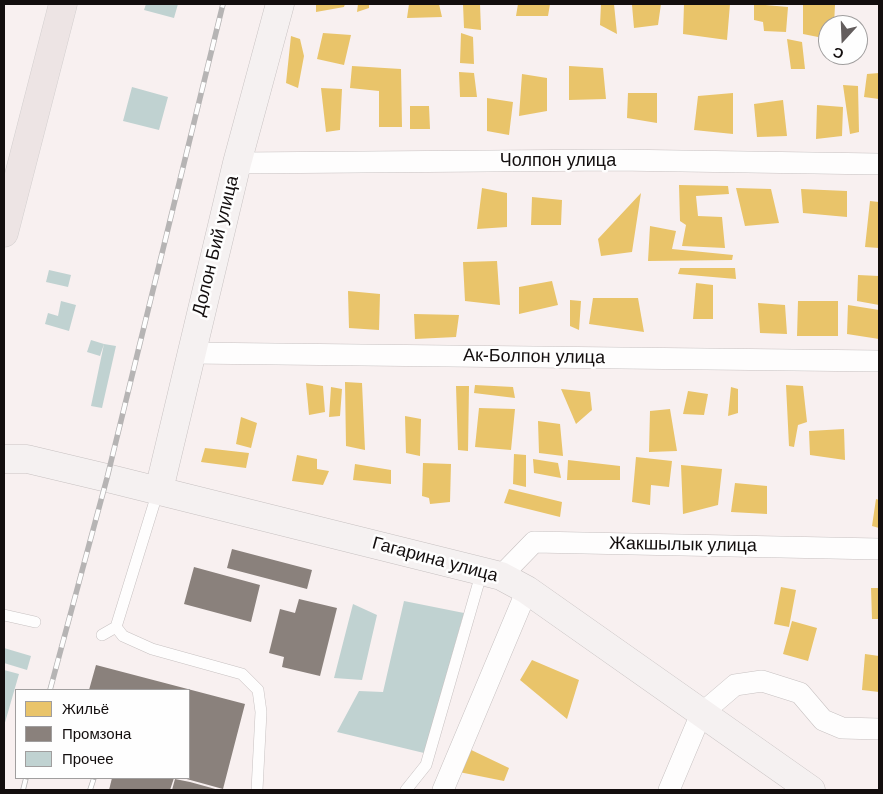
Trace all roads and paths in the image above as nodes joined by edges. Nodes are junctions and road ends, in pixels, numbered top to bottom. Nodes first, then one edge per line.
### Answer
1 (63, 4) edge
2 (280, 4) edge
3 (237, 163) junction
4 (879, 164) edge
5 (4, 233) edge
6 (190, 354) junction
7 (879, 361) edge
8 (4, 459) edge
9 (159, 490) junction
10 (879, 549) edge
11 (492, 574) junction
12 (528, 590) junction
13 (4, 615) edge
14 (35, 622) dead end
15 (116, 628) junction
16 (102, 634) dead end
17 (700, 714) junction
18 (879, 729) edge
19 (257, 790) edge
20 (406, 790) edge
21 (443, 790) edge
22 (668, 790) edge
23 (811, 790) edge

1 - 5 main road
2 - 3 main road, Долон Бий улица
3 - 4 street, Чолпон улица
3 - 6 main road, Долон Бий улица
6 - 7 street, Ак-Болпон улица
6 - 9 main road, Долон Бий улица
8 - 9 main road, Гагарина улица
9 - 11 main road, Гагарина улица
9 - 15 lane
10 - 11 street, Жакшылык улица
11 - 12 main road, Гагарина улица
11 - 20 lane
12 - 17 main road, Гагарина улица
12 - 21 street
13 - 14 lane
15 - 16 lane
15 - 19 lane
17 - 18 street
17 - 22 street
17 - 23 main road, Гагарина улица

